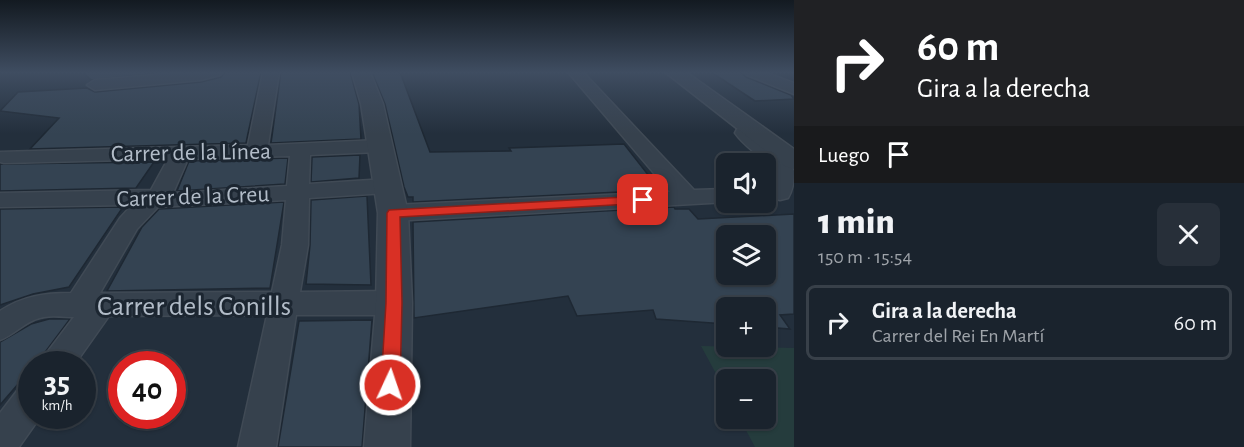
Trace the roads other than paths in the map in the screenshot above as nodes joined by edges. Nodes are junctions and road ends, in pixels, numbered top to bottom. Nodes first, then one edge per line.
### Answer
1 (267, 93) edge
2 (368, 93) edge
3 (594, 93) edge
4 (702, 93) edge
5 (713, 93) edge
6 (736, 118) junction
7 (379, 146) junction
8 (300, 150) junction
9 (257, 151) junction
10 (794, 151) edge
11 (181, 152) junction
12 (4, 157) dead end
13 (794, 161) edge
14 (300, 192) junction
15 (780, 193) edge
16 (716, 197) edge
17 (688, 198) junction
18 (156, 199) junction
19 (389, 199) junction
20 (0, 200) edge
21 (394, 303) junction
22 (285, 305) junction
23 (89, 306) junction
24 (0, 327) edge
25 (64, 351) edge
26 (18, 418) edge
27 (0, 442) edge
28 (257, 447) edge
29 (387, 447) edge

1 - 9 street
2 - 7 street
3 - 17 street
4 - 6 street
5 - 10 street
6 - 13 street
6 - 15 street
7 - 8 street, Carrer de la Línea
7 - 19 street
8 - 9 street, Carrer de la Línea
8 - 14 street
9 - 11 street, Carrer de la Línea
11 - 12 street, Carrer de la Línea
11 - 18 street
14 - 18 street, Carrer de la Creu
14 - 19 street, Carrer de la Creu
14 - 22 street
16 - 17 street, Carrer de la Creu
17 - 19 street, Carrer de la Creu
18 - 20 street, Carrer de la Creu
18 - 23 street
19 - 21 street
21 - 22 street, Carrer dels Conills
21 - 29 street
22 - 23 street, Carrer dels Conills
22 - 28 street
23 - 24 street, Carrer dels Conills
23 - 25 street
26 - 27 street

